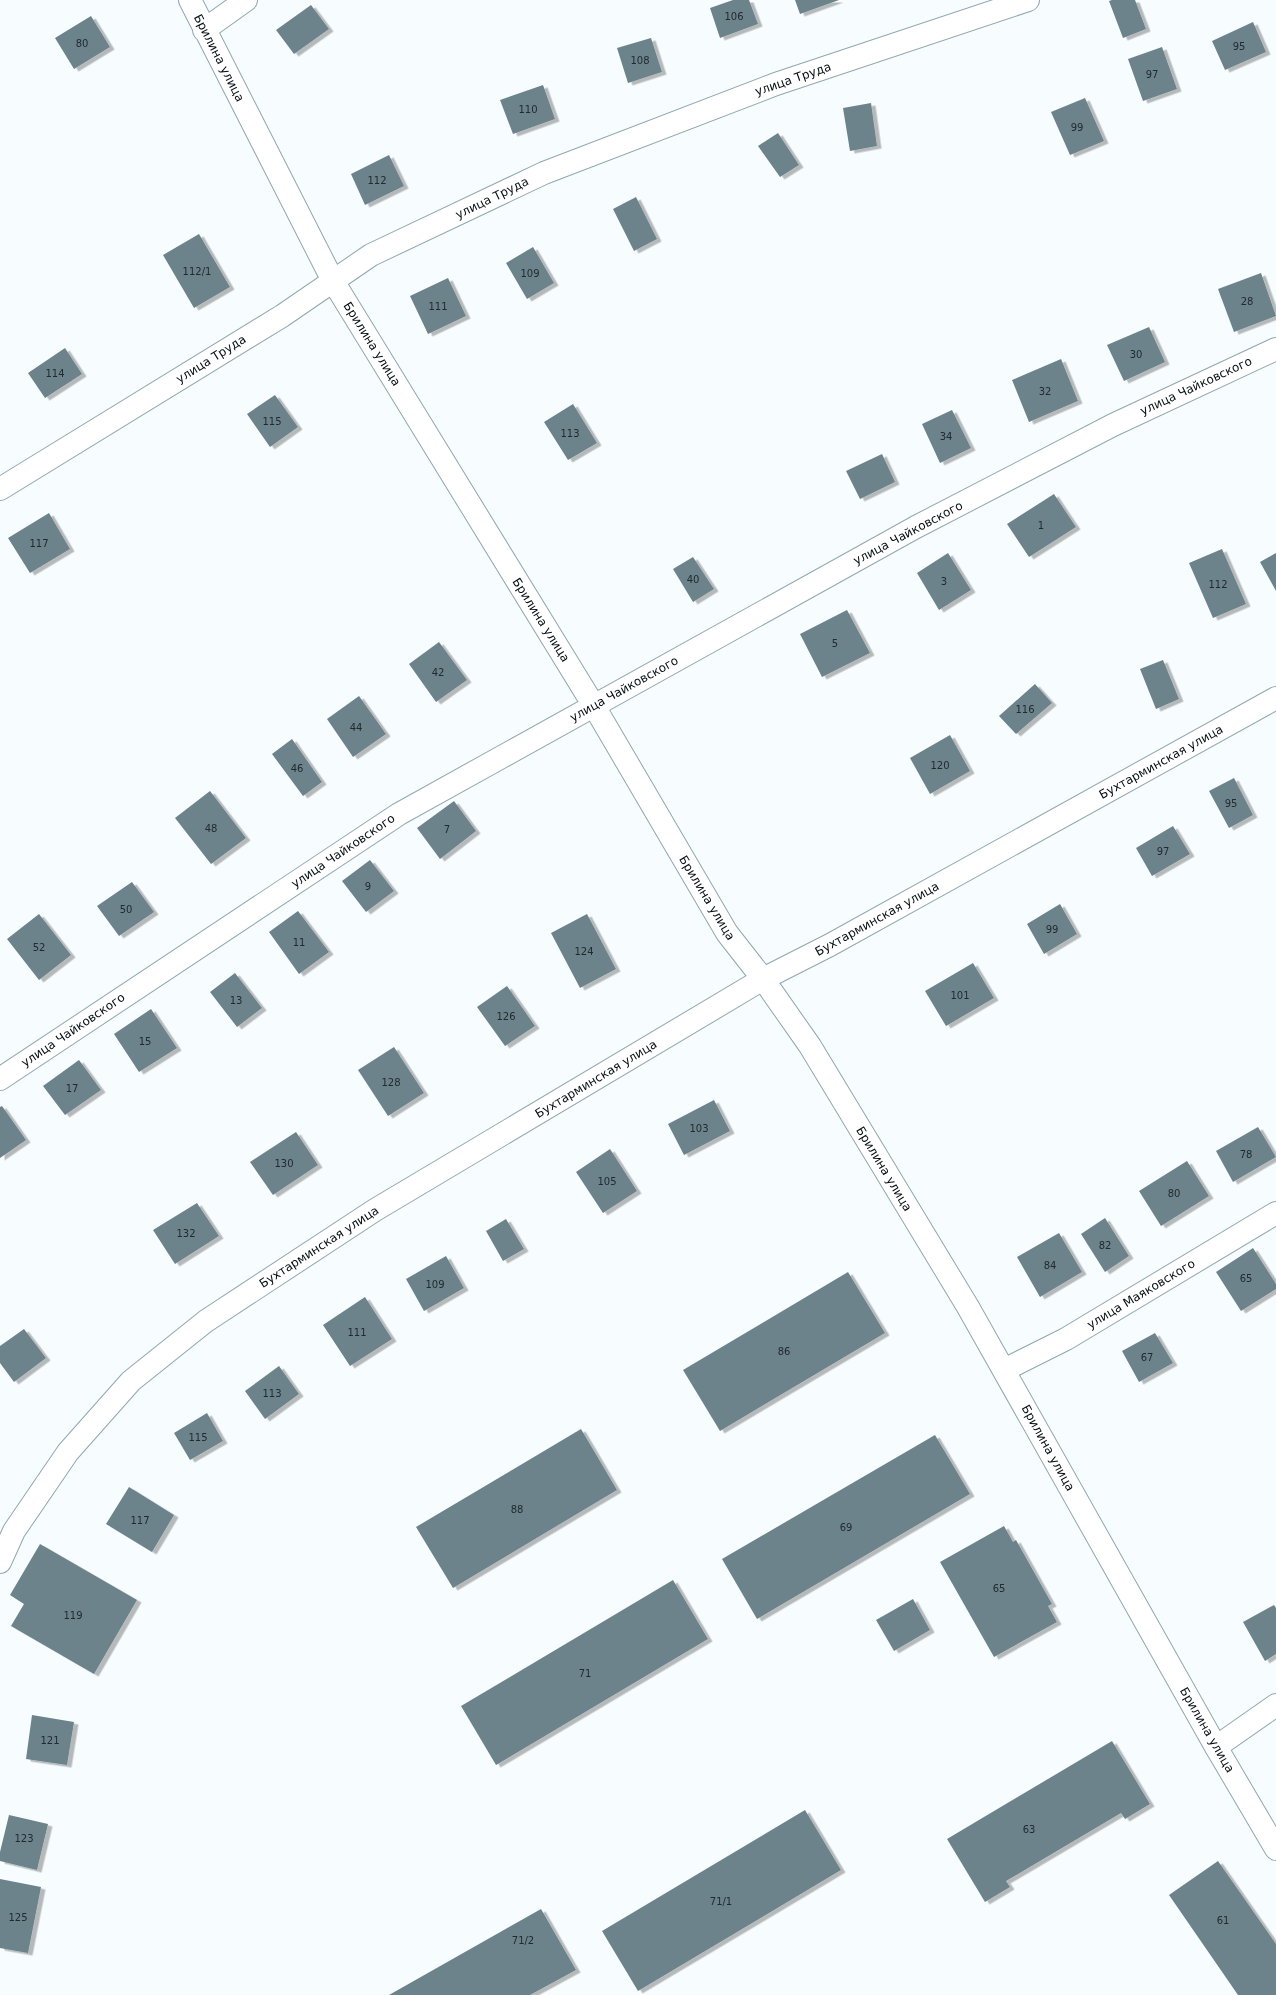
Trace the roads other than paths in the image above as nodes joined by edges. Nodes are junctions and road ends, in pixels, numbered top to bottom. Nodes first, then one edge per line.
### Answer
1 (190, 0) edge
2 (246, 0) edge
3 (1028, 0) edge
4 (204, 30) junction
5 (333, 281) junction
6 (1276, 349) edge
7 (0, 489) edge
8 (1276, 698) edge
9 (594, 706) junction
10 (763, 980) junction
11 (0, 1079) edge
12 (1276, 1213) edge
13 (1004, 1370) junction
14 (0, 1562) edge
15 (1276, 1705) edge
16 (1216, 1746) junction
17 (1276, 1849) edge

1 - 4 street, Брилина улица
2 - 4 street
3 - 5 street, улица Труда
4 - 5 street, Брилина улица
5 - 7 street, улица Труда
5 - 9 street, Брилина улица
6 - 9 street, улица Чайковского
8 - 10 street, Бухтарминская улица
9 - 10 street, Брилина улица
9 - 11 street, улица Чайковского
10 - 13 street, Брилина улица
10 - 14 street, Бухтарминская улица
12 - 13 street, улица Маяковского
13 - 16 street, Брилина улица
15 - 16 street
16 - 17 street, Брилина улица

